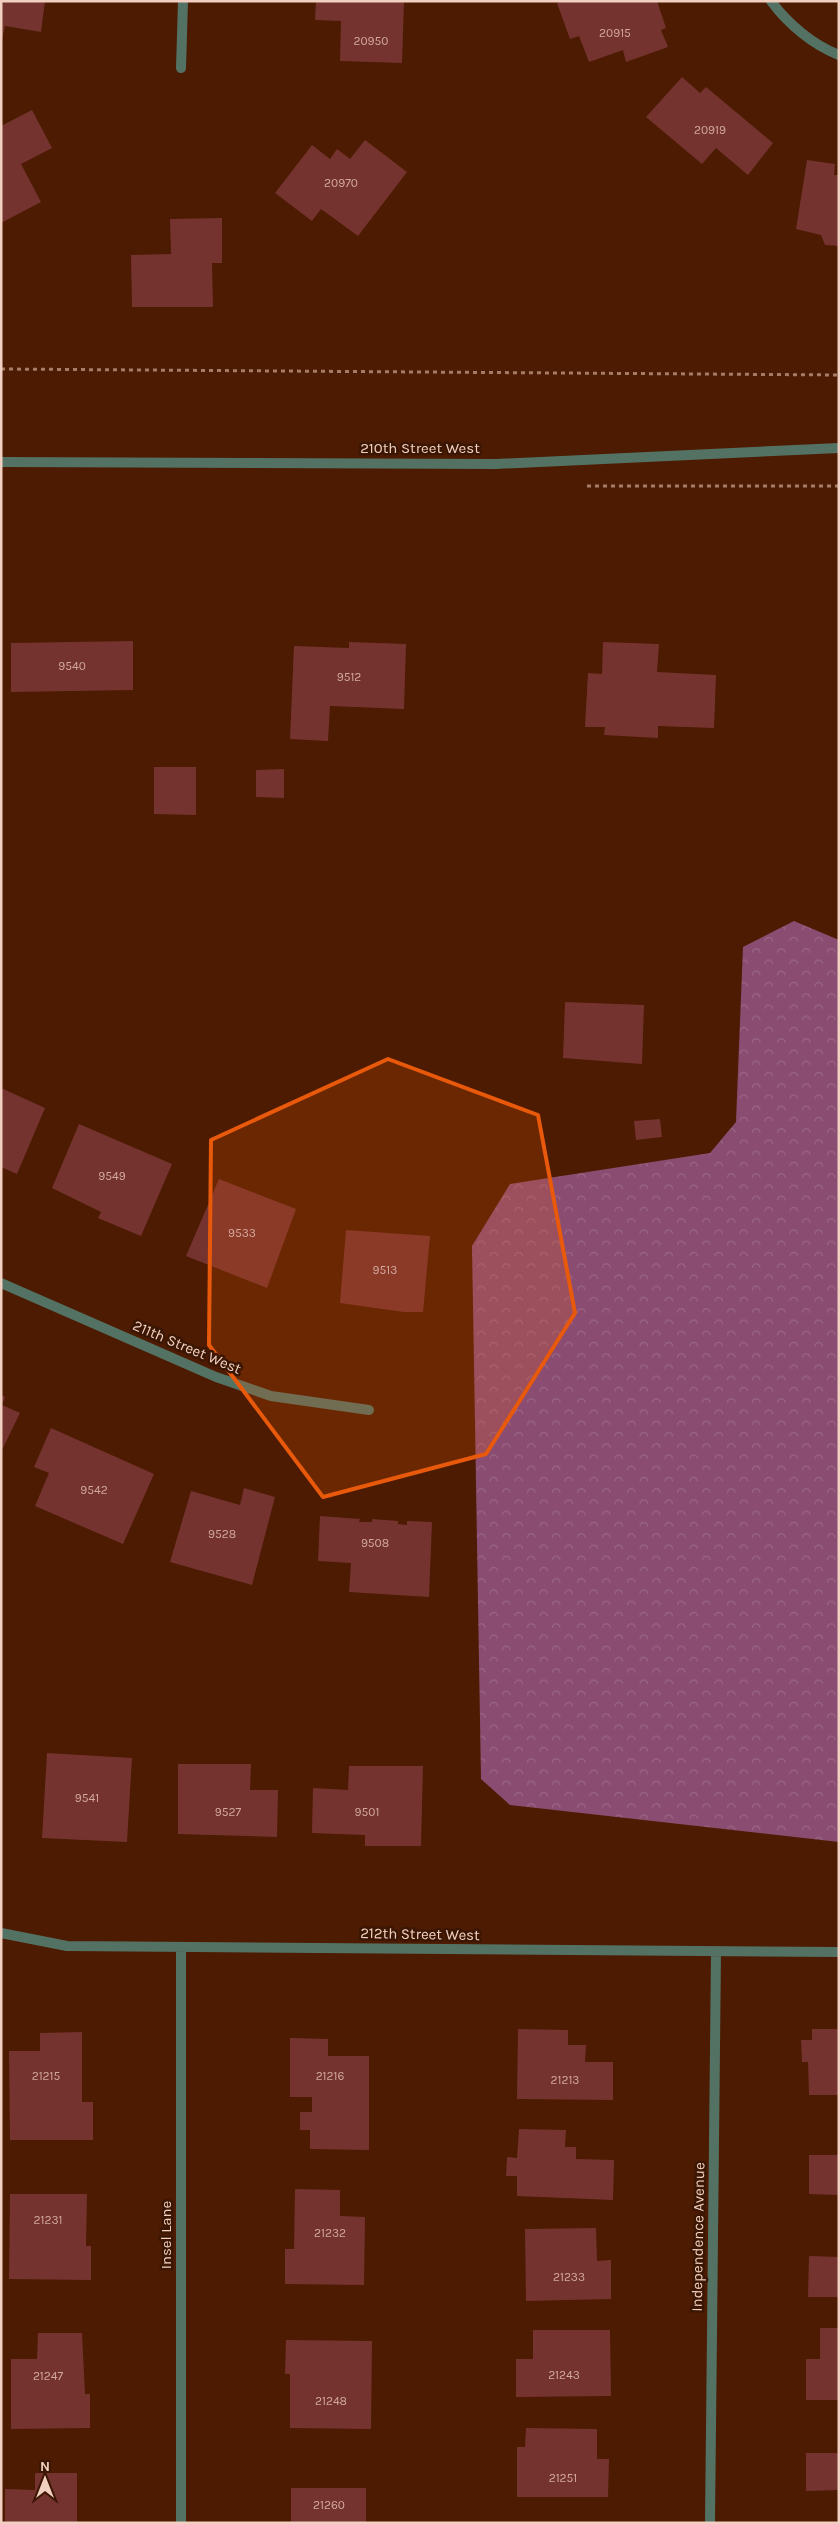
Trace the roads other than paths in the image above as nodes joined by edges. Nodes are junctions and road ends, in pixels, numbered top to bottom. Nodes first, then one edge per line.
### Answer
1 (183, 1) edge
2 (771, 1) edge
3 (839, 55) edge
4 (181, 68) dead end
5 (839, 448) edge
6 (1, 462) edge
7 (1, 1283) edge
8 (369, 1410) dead end
9 (1, 1933) edge
10 (182, 1947) junction
11 (716, 1952) junction
12 (839, 1952) edge
13 (182, 2523) edge
14 (710, 2523) edge

1 - 4 street
2 - 3 street
5 - 6 street, 210th Street West
7 - 8 street, 211th Street West
9 - 10 street, 212th Street West
10 - 11 street, 212th Street West
10 - 13 street, Insel Lane
11 - 12 street, 212th Street West
11 - 14 street, Independence Avenue

